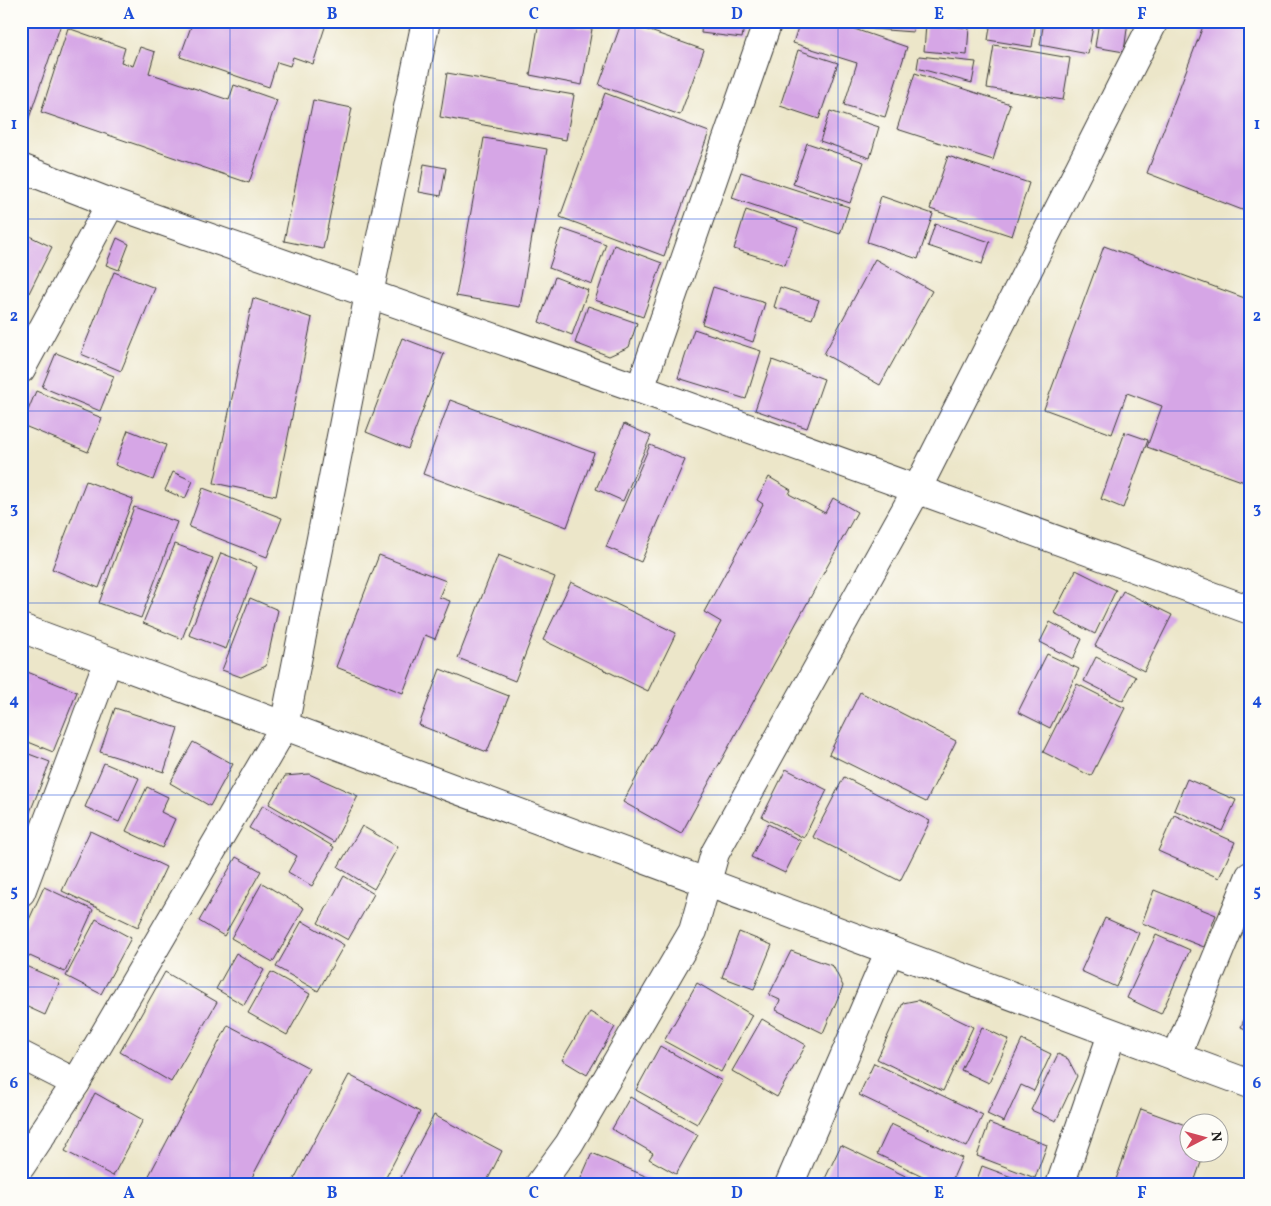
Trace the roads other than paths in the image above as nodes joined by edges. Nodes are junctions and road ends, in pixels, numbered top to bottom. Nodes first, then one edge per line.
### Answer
1 (426, 21) edge
2 (768, 21) edge
3 (1154, 21) edge
4 (21, 168) edge
5 (111, 203) junction
6 (369, 294) junction
7 (21, 369) edge
8 (640, 390) junction
9 (916, 491) junction
10 (1250, 610) edge
11 (21, 628) edge
12 (108, 661) junction
13 (284, 727) junction
14 (1250, 876) edge
15 (707, 883) junction
16 (21, 892) edge
17 (890, 950) junction
18 (1112, 1034) junction
19 (21, 1055) edge
20 (1176, 1057) junction
21 (76, 1083) junction
22 (1250, 1084) edge
23 (21, 1166) edge
24 (540, 1185) edge
25 (789, 1185) edge
26 (1060, 1185) edge

1 - 6 street
2 - 8 street
3 - 9 street
4 - 5 street
5 - 6 street
5 - 7 street
6 - 8 street
6 - 13 street
8 - 9 street
9 - 10 street
9 - 15 street
11 - 12 street
12 - 13 street
12 - 16 street
13 - 15 street
13 - 21 street
14 - 20 street
15 - 17 street
15 - 24 street
17 - 18 street
17 - 25 street
18 - 20 street
18 - 26 street
19 - 21 street
20 - 22 street
21 - 23 street

